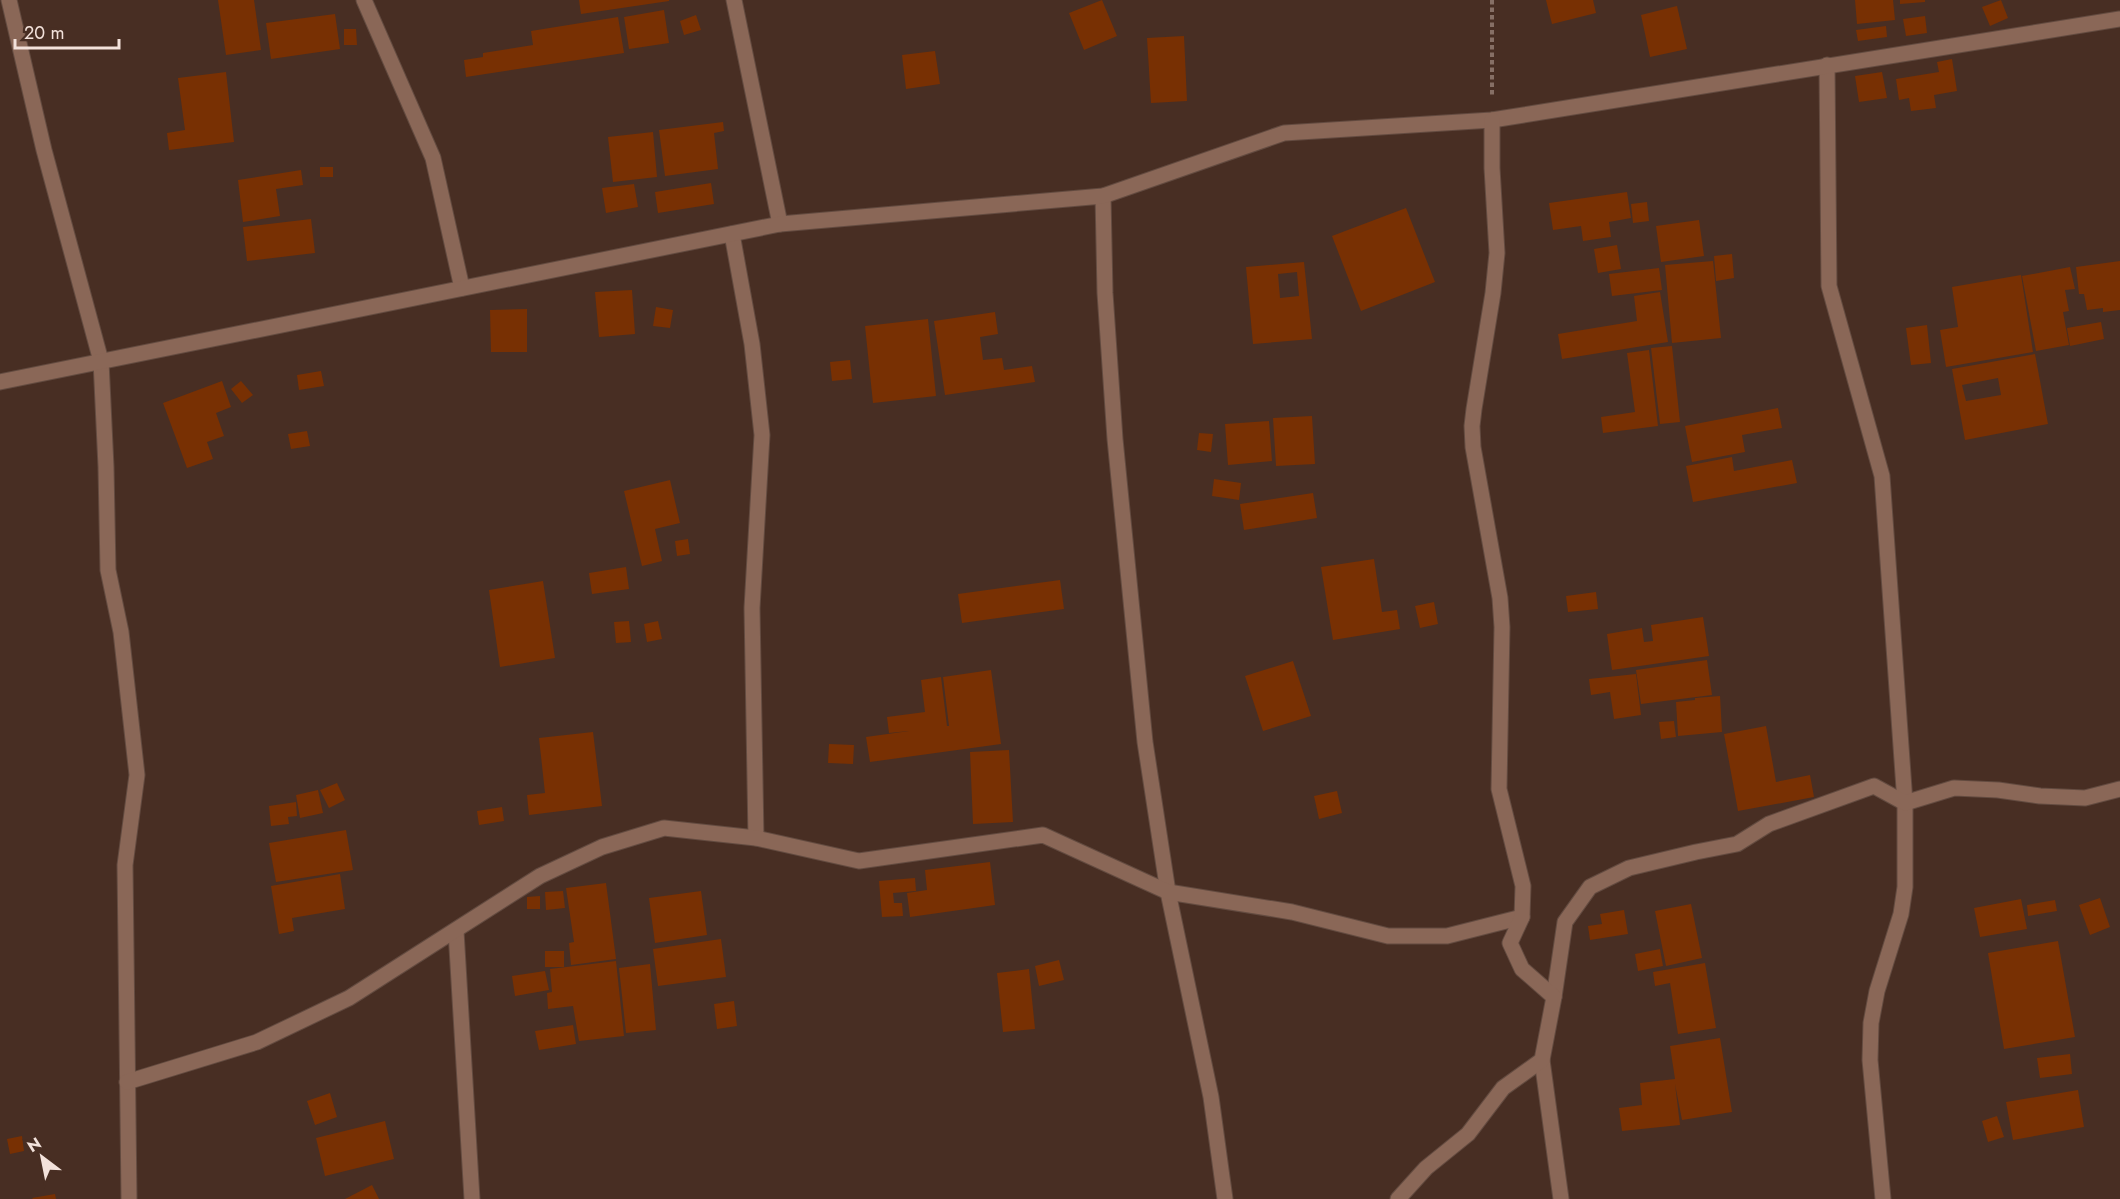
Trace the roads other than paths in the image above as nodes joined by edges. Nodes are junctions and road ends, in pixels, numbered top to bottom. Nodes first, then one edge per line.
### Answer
1 (9, 0) edge
2 (364, 0) edge
3 (734, 0) edge
4 (2120, 19) edge
5 (1827, 65) junction
6 (1492, 120) junction
7 (1103, 196) junction
8 (780, 224) junction
9 (732, 234) junction
10 (462, 288) junction
11 (101, 361) junction
12 (0, 382) edge
13 (2120, 789) edge
14 (1905, 803) junction
15 (756, 838) junction
16 (1168, 892) junction
17 (1522, 917) junction
18 (456, 931) junction
19 (1554, 997) junction
20 (1542, 1060) junction
21 (128, 1082) junction
22 (129, 1199) edge
23 (472, 1199) edge
24 (1225, 1199) edge
25 (1398, 1199) edge
26 (1562, 1199) edge
27 (1883, 1199) edge

1 - 11 street
2 - 10 street
3 - 8 street
4 - 5 street
5 - 6 street
5 - 14 street
6 - 7 street
6 - 17 street
7 - 8 street
7 - 16 street
8 - 9 street
9 - 10 street
9 - 15 street
10 - 11 street
11 - 12 street
11 - 21 street
13 - 14 street
14 - 19 street
14 - 27 street
15 - 16 street
15 - 18 street
16 - 17 street
16 - 24 street
17 - 19 street
18 - 21 street
18 - 23 street
19 - 20 street
20 - 25 street
20 - 26 street
21 - 22 street

